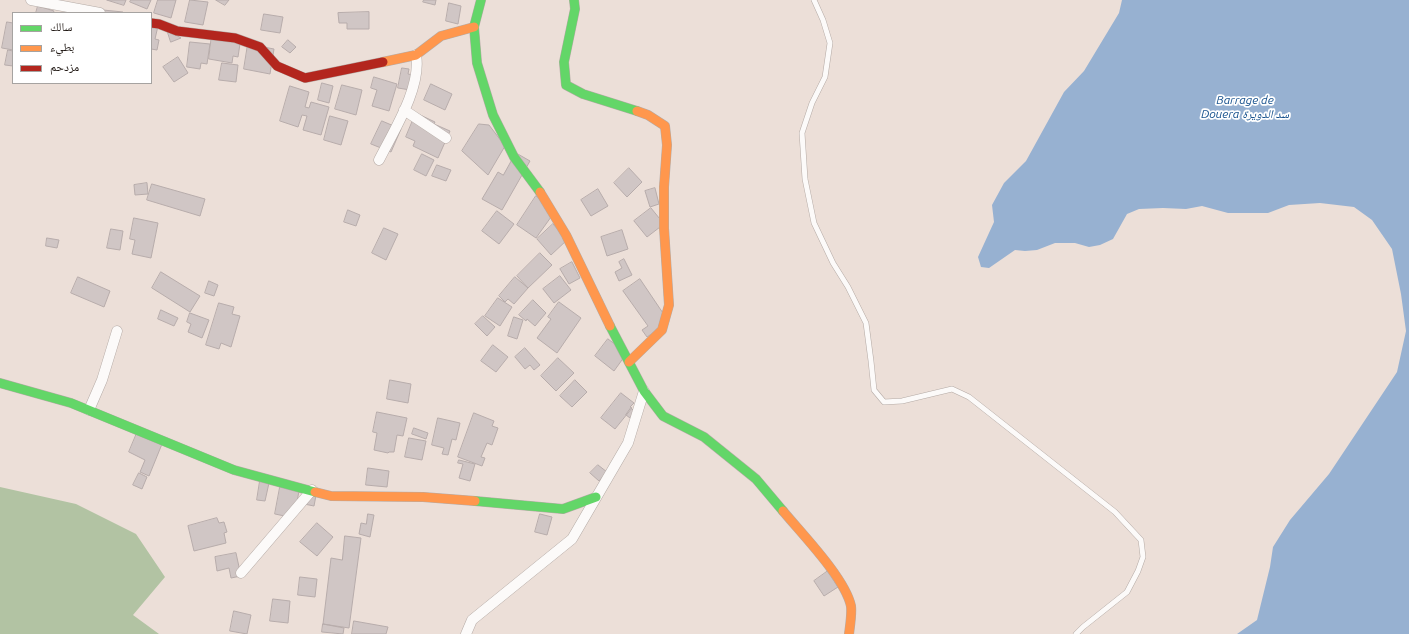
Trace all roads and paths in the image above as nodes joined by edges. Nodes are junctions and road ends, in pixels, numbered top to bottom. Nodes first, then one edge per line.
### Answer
1 (31, 0) edge
2 (480, 0) edge
3 (574, 0) edge
4 (814, 0) edge
5 (95, 12) edge
6 (152, 22) edge
7 (474, 27) junction
8 (416, 55) junction
9 (404, 110) junction
10 (446, 138) dead end
11 (379, 160) dead end
12 (117, 331) dead end
13 (629, 362) junction
14 (0, 383) edge
15 (644, 390) junction
16 (89, 410) junction
17 (312, 490) junction
18 (596, 498) junction
19 (241, 573) dead end
20 (466, 634) edge
21 (850, 634) edge
22 (1076, 634) edge

1 - 5 street
2 - 7 street
3 - 13 street
4 - 22 lane
6 - 8 street
7 - 8 street
7 - 13 street
8 - 9 street
9 - 10 street
9 - 11 street
12 - 16 street
13 - 15 street
14 - 16 street
15 - 18 street
15 - 21 street
16 - 17 street
17 - 18 street
17 - 19 street
18 - 20 street

